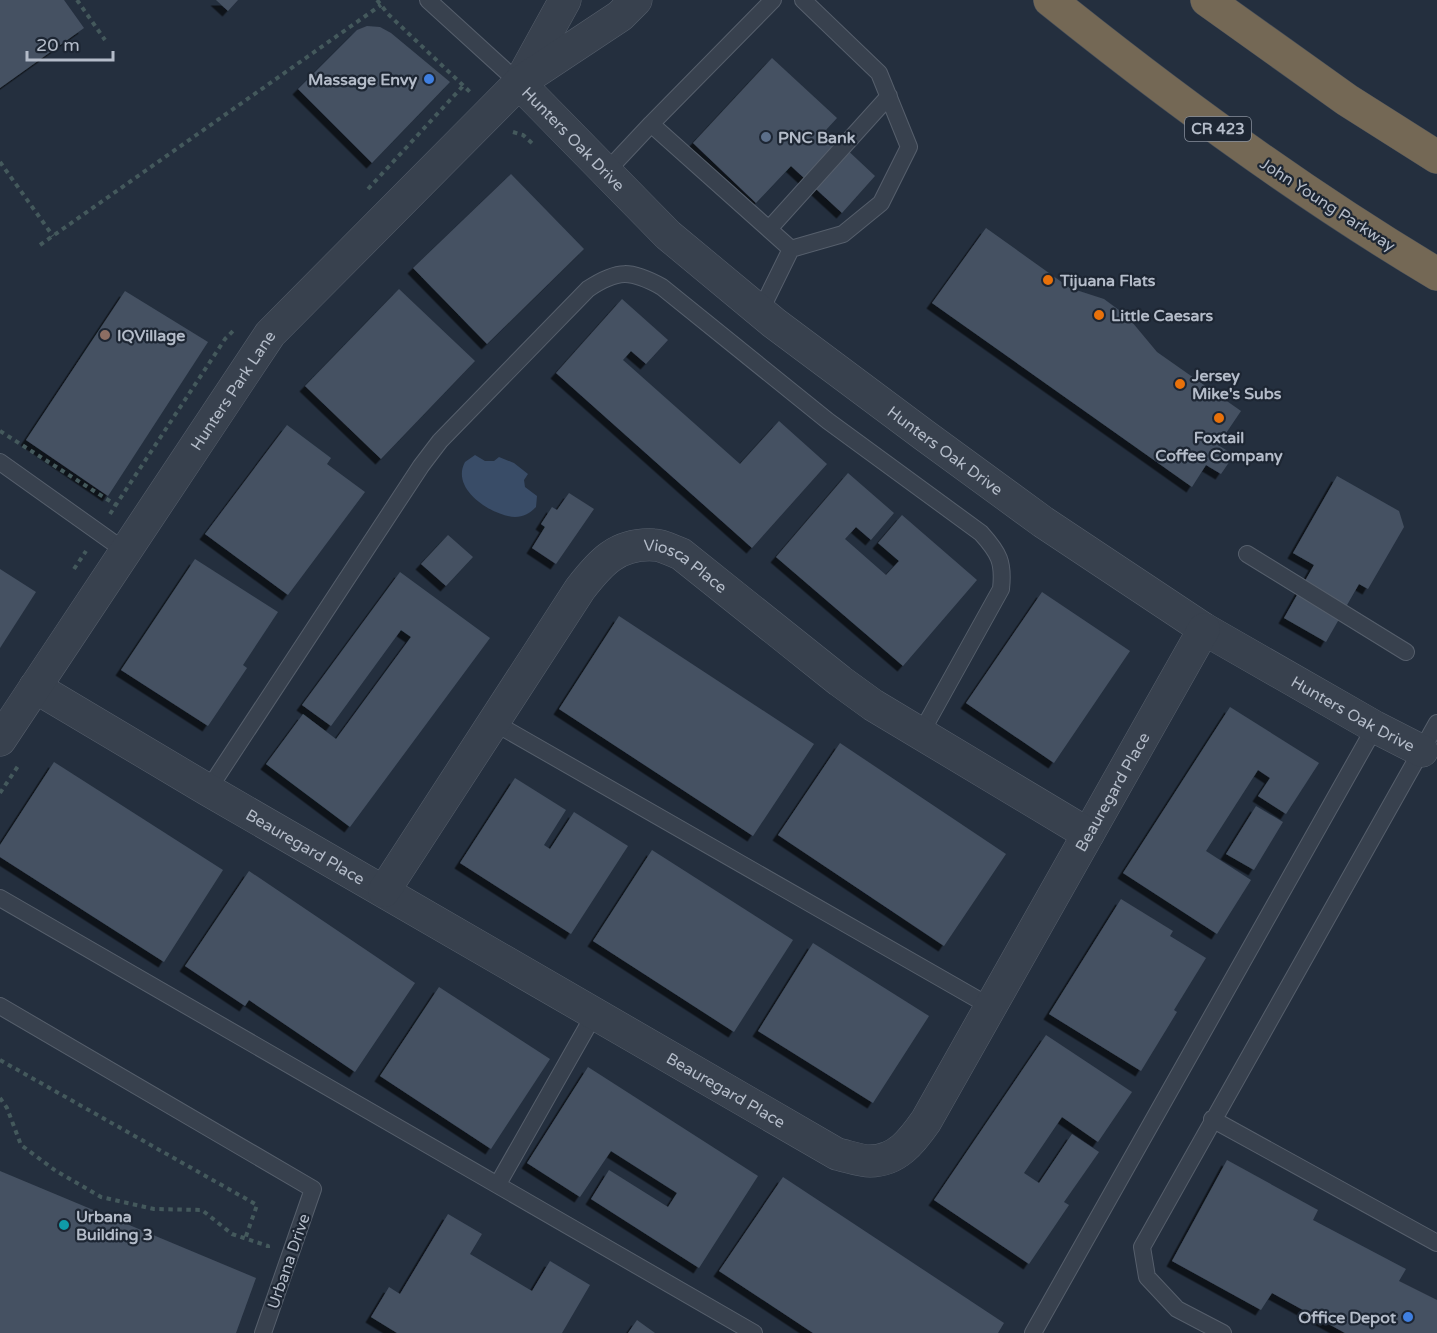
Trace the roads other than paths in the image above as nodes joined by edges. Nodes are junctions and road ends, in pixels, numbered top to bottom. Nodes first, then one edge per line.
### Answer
1 (429, 0) edge
2 (565, 0) edge
3 (636, 0) edge
4 (773, 0) edge
5 (803, 0) edge
6 (1050, 0) edge
7 (1206, 0) edge
8 (519, 83) junction
9 (888, 96) junction
10 (651, 124) junction
11 (1437, 157) edge
12 (606, 172) junction
13 (769, 229) junction
14 (791, 249) junction
15 (1437, 274) edge
16 (760, 312) junction
17 (0, 462) edge
18 (125, 551) junction
19 (1247, 554) dead end
20 (1204, 628) junction
21 (1406, 652) dead end
22 (35, 687) junction
23 (494, 722) junction
24 (1437, 723) edge
25 (1375, 727) junction
26 (921, 733) junction
27 (12, 748) edge
28 (1429, 755) edge
29 (208, 790) junction
30 (1088, 834) junction
31 (384, 891) junction
32 (0, 898) edge
33 (0, 1006) edge
34 (991, 1007) junction
35 (595, 1013) junction
36 (1212, 1119) junction
37 (498, 1184) junction
38 (1437, 1243) edge
39 (263, 1333) edge
40 (754, 1333) edge
41 (1033, 1333) edge
42 (1223, 1333) edge

1 - 8 lane
2 - 8 street, Hunters Park Lane
3 - 8 street, Hunters Park Lane
4 - 10 lane
5 - 9 lane
6 - 15 highway, John Young Parkway / CR 423
7 - 11 highway
8 - 12 street, Hunters Oak Drive
8 - 18 street, Hunters Park Lane
9 - 13 lane
9 - 14 lane
10 - 12 lane
10 - 13 lane
12 - 16 street, Hunters Oak Drive
13 - 14 lane
14 - 16 lane
16 - 20 street, Hunters Oak Drive
17 - 18 lane
18 - 22 street, Hunters Park Lane
19 - 21 lane
20 - 25 street, Hunters Oak Drive
20 - 30 street, Beauregard Place
22 - 27 street, Hunters Park Lane
22 - 29 street, Beauregard Place
23 - 26 street, Viosca Place
23 - 31 street, Viosca Place
23 - 34 lane
24 - 28 lane
25 - 28 street, Hunters Oak Drive
25 - 41 lane
26 - 29 lane
26 - 30 street, Viosca Place
28 - 36 lane
29 - 31 street, Beauregard Place
30 - 34 street, Beauregard Place
31 - 35 street, Beauregard Place
32 - 37 lane
33 - 39 lane, Urbana Drive
34 - 35 street, Beauregard Place
35 - 37 lane
36 - 38 lane
36 - 42 lane
37 - 40 lane

